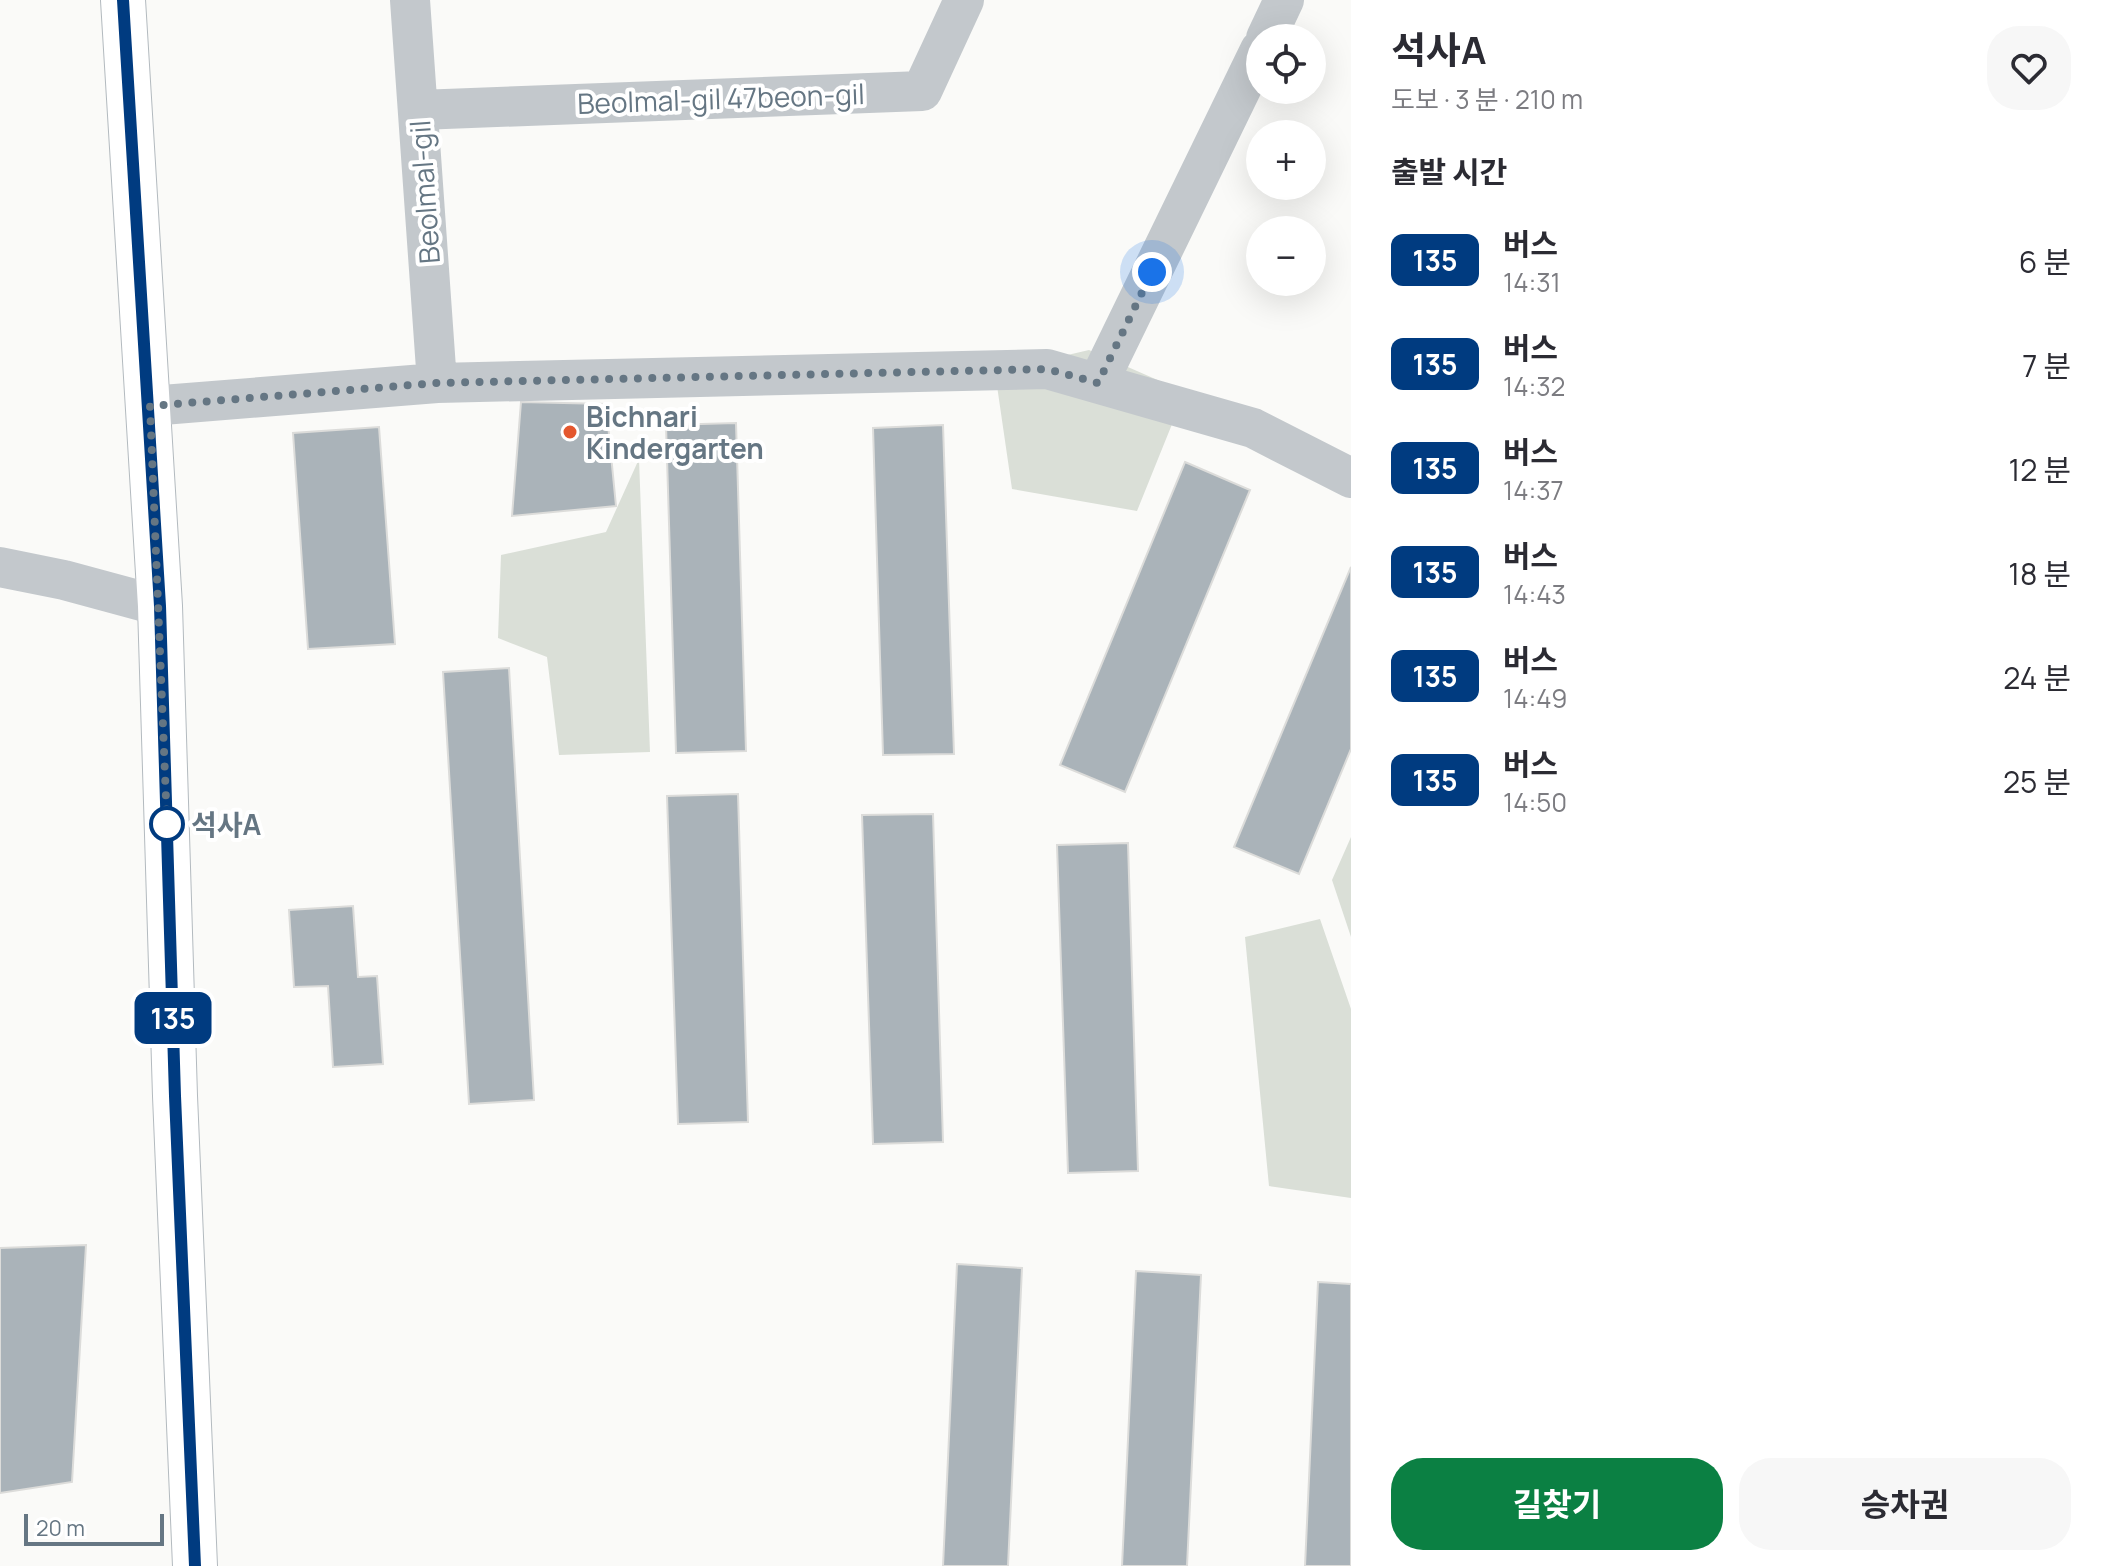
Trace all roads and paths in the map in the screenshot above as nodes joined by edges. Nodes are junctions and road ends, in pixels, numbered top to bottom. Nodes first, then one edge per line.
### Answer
1 (123, 0) edge
2 (410, 0) edge
3 (964, 0) edge
4 (1284, 0) edge
5 (1273, 24) edge
6 (1246, 79) edge
7 (419, 110) junction
8 (437, 383) junction
9 (1098, 383) junction
10 (150, 406) junction
11 (1351, 478) edge
12 (0, 567) edge
13 (160, 606) junction
14 (195, 1566) edge

1 - 10 street
2 - 7 street, Beolmal-gil
3 - 7 street, Beolmal-gil 47beon-gil
4 - 5 street
6 - 9 street
7 - 8 street, Beolmal-gil
8 - 9 street
8 - 10 street
9 - 11 street
10 - 13 street
12 - 13 street
13 - 14 street

